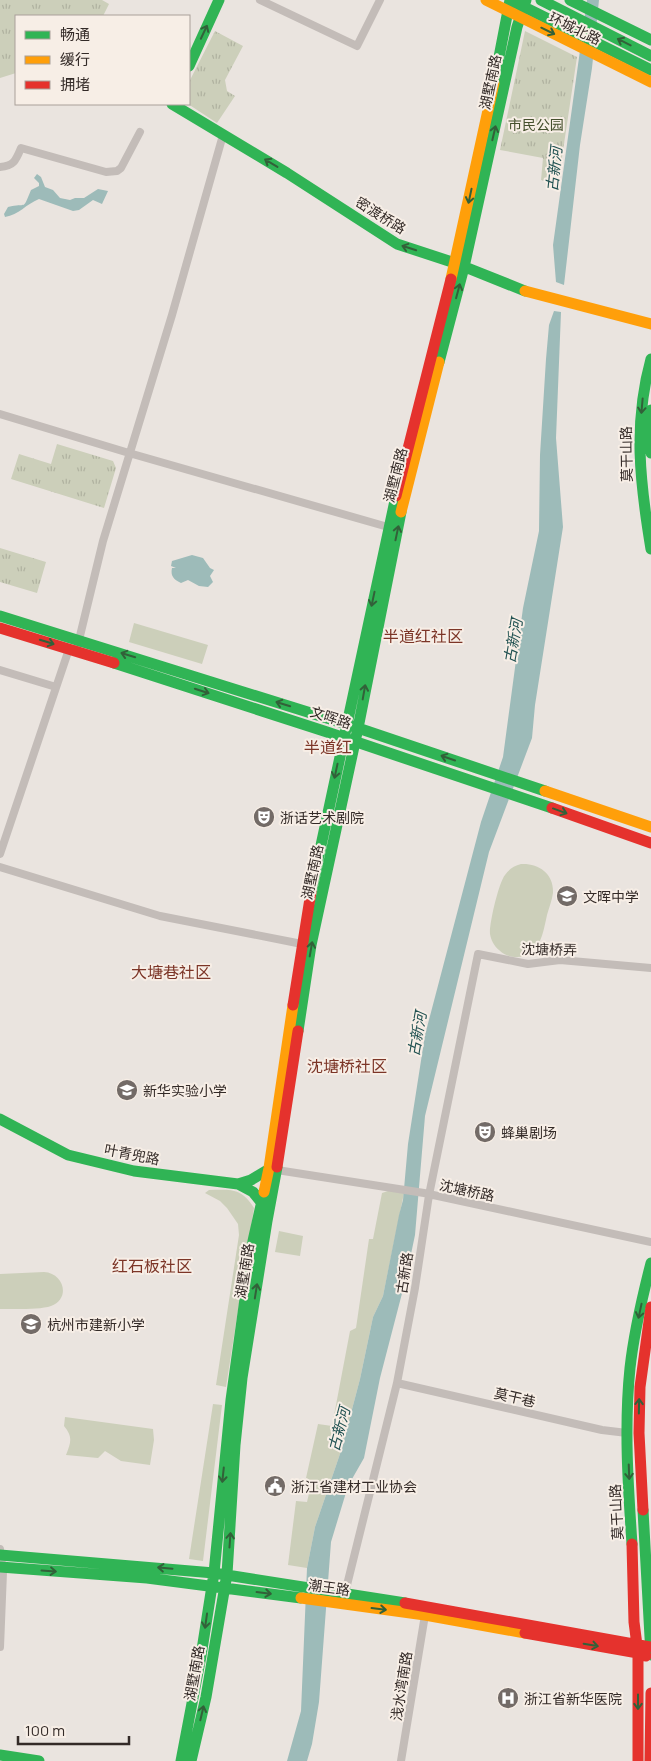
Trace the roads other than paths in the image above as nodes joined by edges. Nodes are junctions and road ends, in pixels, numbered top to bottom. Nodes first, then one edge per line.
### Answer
1 (219, 0) edge
2 (260, 0) edge
3 (380, 0) edge
4 (486, 0) edge
5 (541, 0) edge
6 (570, 0) edge
7 (509, 6) edge
8 (523, 8) edge
9 (651, 40) edge
10 (599, 50) junction
11 (651, 56) edge
12 (190, 64) edge
13 (651, 70) edge
14 (651, 82) edge
15 (174, 105) edge
16 (140, 132) dead end
17 (223, 135) junction
18 (0, 167) edge
19 (460, 265) junction
20 (651, 324) edge
21 (651, 359) edge
22 (651, 410) edge
23 (0, 414) edge
24 (651, 453) edge
25 (129, 454) junction
26 (388, 527) junction
27 (651, 549) edge
28 (0, 616) edge
29 (0, 628) edge
30 (75, 647) junction
31 (0, 670) edge
32 (56, 687) junction
33 (346, 724) junction
34 (358, 728) junction
35 (343, 737) junction
36 (355, 740) junction
37 (651, 827) edge
38 (651, 843) edge
39 (0, 854) edge
40 (0, 867) edge
41 (302, 944) junction
42 (478, 954) joint
43 (651, 968) edge
44 (0, 1119) edge
45 (273, 1169) junction
46 (238, 1184) junction
47 (427, 1194) junction
48 (261, 1202) junction
49 (651, 1242) edge
50 (651, 1263) edge
51 (651, 1307) edge
52 (398, 1383) junction
53 (627, 1433) junction
54 (1, 1559) edge
55 (214, 1572) junction
56 (227, 1574) junction
57 (210, 1587) junction
58 (224, 1588) junction
59 (346, 1593) junction
60 (331, 1597) junction
61 (425, 1615) junction
62 (0, 1647) edge
63 (637, 1648) junction
64 (651, 1652) edge
65 (651, 1693) edge
66 (0, 1756) edge
67 (39, 1761) edge
68 (181, 1761) edge
69 (191, 1761) edge
70 (401, 1761) edge
71 (638, 1761) edge
72 (650, 1761) edge

12 -> 1 main road
2 - 3 street
4 - 7 main road, 环城北路
11 -> 5 main road, 环城北路
6 - 9 main road, 环城北路
7 - 8 main road, 环城北路
7 -> 19 main road, 湖墅南路
8 -> 10 main road, 环城北路
19 -> 8 main road, 湖墅南路
10 - 13 main road, 环城北路
10 - 14 main road, 环城北路
15 - 17 main road, 密渡桥路
16 - 18 street
19 -> 17 main road, 密渡桥路
17 - 25 street
19 - 20 main road, 密渡桥路
19 - 26 main road, 湖墅南路
34 -> 19 main road, 湖墅南路
21 -> 27 main road, 莫干山路
22 - 24 main road, 莫干山路
23 - 25 street
25 - 26 street
25 - 30 street
26 -> 33 main road, 湖墅南路
28 - 30 main road, 文晖路
29 -> 30 main road, 文晖路
30 - 32 street
33 -> 30 main road, 文晖路
30 -> 35 main road, 文晖路
31 - 32 street
32 - 39 street
33 - 34 main road, 文晖路
33 - 35 main road, 湖墅南路
34 - 36 main road, 湖墅南路
37 -> 34 main road, 文晖路
35 - 36 main road, 文晖路
35 -> 41 main road, 湖墅南路
36 -> 38 main road, 文晖路
45 -> 36 main road, 湖墅南路
40 - 41 street
41 - 45 main road, 湖墅南路
42 - 43 street, 沈塘桥弄
42 - 47 street, 古新路
44 - 46 main road, 叶青兜路
45 - 46 main road
45 - 47 street, 沈塘桥路
45 - 48 main road, 湖墅南路
56 -> 45 main road, 湖墅南路
46 - 48 main road, 叶青兜路
47 - 49 street, 沈塘桥路
47 - 52 street, 古新路
48 -> 55 main road, 湖墅南路
50 -> 53 main road, 莫干山路
64 -> 51 main road, 莫干山路
52 - 53 street, 莫干巷
52 - 59 street, 古新路
53 -> 63 main road, 莫干山路
55 -> 54 main road, 潮王路
54 -> 57 main road, 潮王路
54 - 62 street
55 - 56 main road, 潮王路
55 - 57 main road, 湖墅南路
56 - 58 main road, 湖墅南路
56 - 60 main road, 潮王路
57 - 58 main road, 潮王路
57 -> 68 main road, 湖墅南路
58 -> 60 main road, 潮王路
69 -> 58 main road, 湖墅南路
59 - 60 main road, 潮王路
59 - 63 main road, 潮王路
60 -> 61 main road, 潮王路
61 -> 63 main road, 潮王路
61 - 70 street, 浅水湾南路
63 - 64 main road, 潮王路
63 -> 71 main road, 莫干山路
65 - 72 main road
66 - 67 main road

